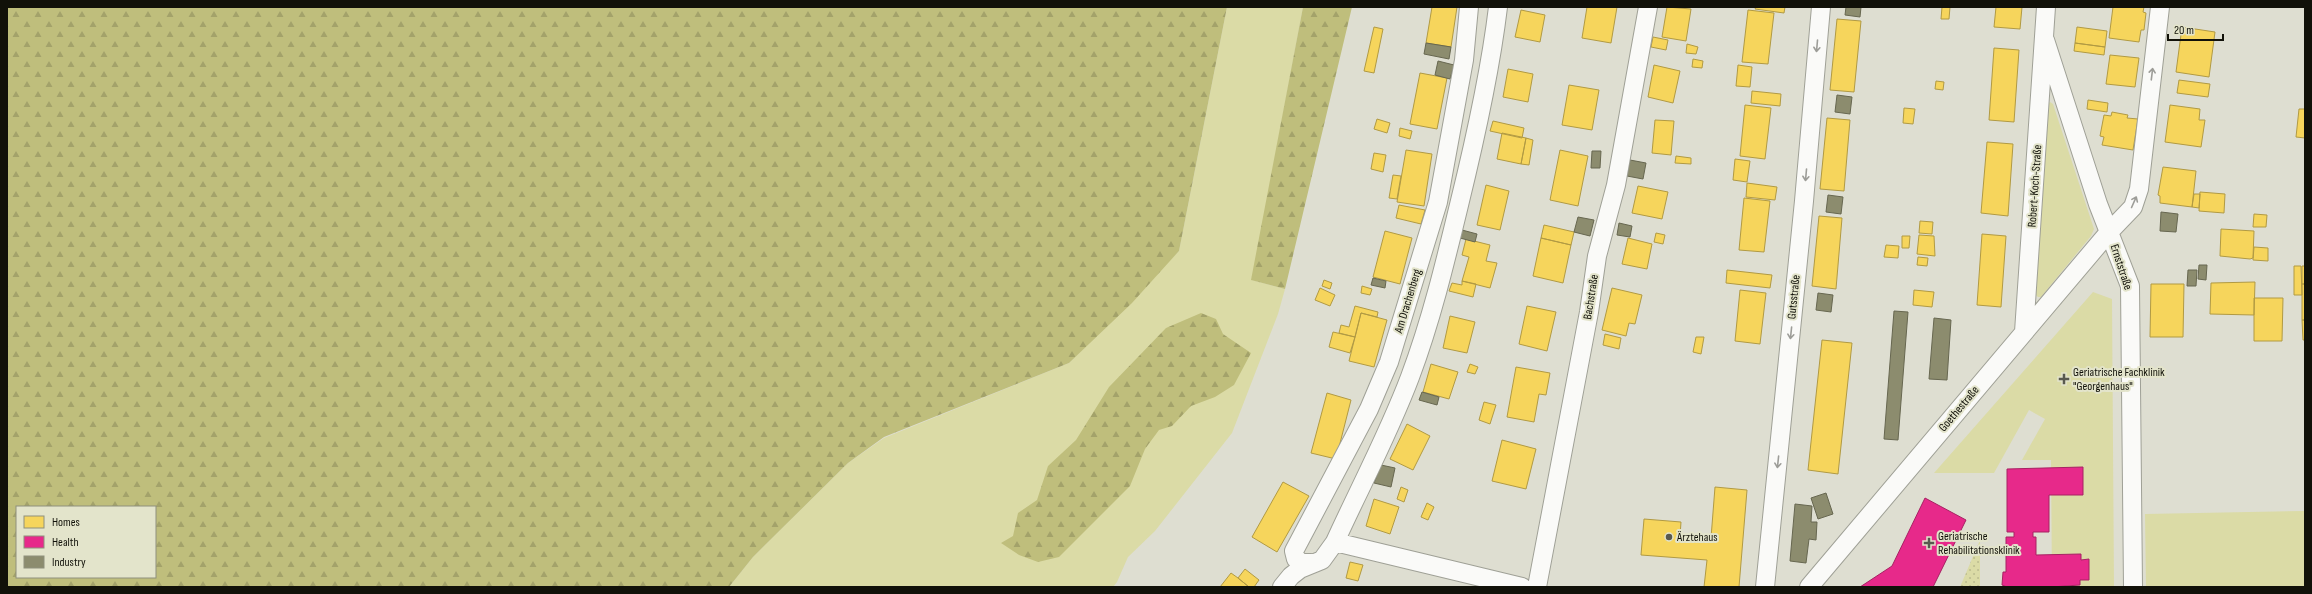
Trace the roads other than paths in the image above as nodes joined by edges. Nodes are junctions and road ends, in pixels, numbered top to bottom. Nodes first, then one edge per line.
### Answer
1 (1469, 7) edge
2 (1498, 7) edge
3 (1648, 7) edge
4 (1820, 7) edge
5 (2046, 7) edge
6 (2160, 7) edge
7 (2046, 40) junction
8 (2109, 232) junction
9 (2024, 332) junction
10 (1335, 542) junction
11 (1311, 563) junction
12 (1282, 587) edge
13 (1522, 587) edge
14 (1537, 587) edge
15 (1766, 587) edge
16 (1809, 587) edge
17 (2134, 587) edge

1 - 11 street, Am Drachenberg
2 - 10 street, Am Drachenberg
3 - 14 street, Bachstraße
4 -> 15 street, Gutsstraße
5 - 7 street, Robert-Koch-Straße
8 -> 6 street, Ernststraße
7 - 8 street, Robert-Koch-Straße
7 - 9 street, Robert-Koch-Straße
8 - 9 street, Goethestraße
8 - 17 street, Ernststraße
9 - 16 street, Goethestraße
10 - 11 street, Am Drachenberg
10 - 13 street
11 - 12 street, Am Drachenberg

